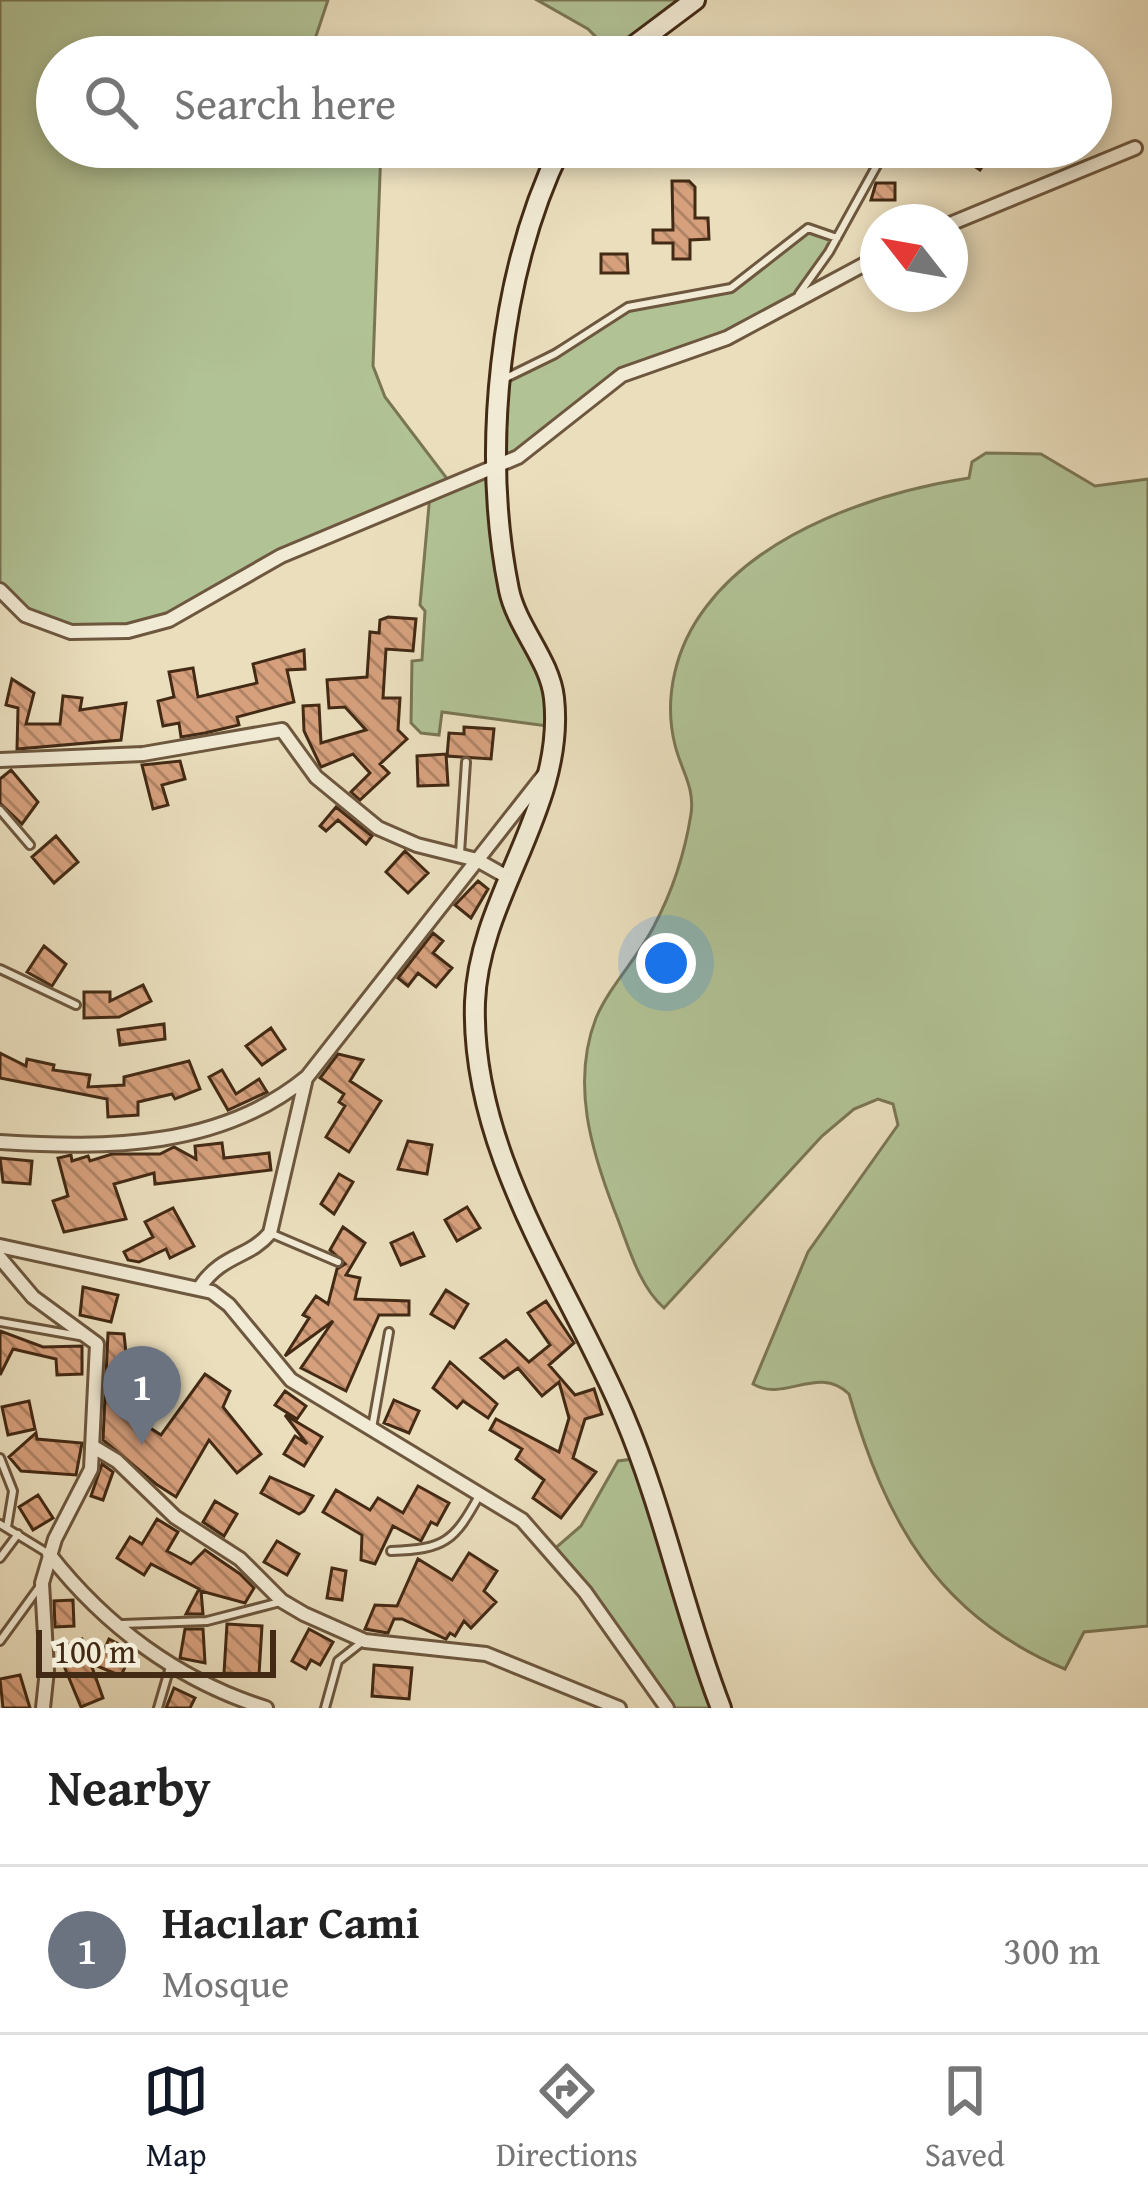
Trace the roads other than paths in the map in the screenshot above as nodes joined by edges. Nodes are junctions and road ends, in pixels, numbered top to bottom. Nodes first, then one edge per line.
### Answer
1 (695, 0) edge
2 (647, 36) edge
3 (1135, 148) dead end
4 (1112, 157) edge
5 (554, 168) edge
6 (875, 168) edge
7 (1086, 168) edge
8 (968, 217) edge
9 (837, 238) junction
10 (860, 267) edge
11 (789, 306) junction
12 (502, 379) junction
13 (499, 465) junction
14 (0, 590) edge
15 (0, 760) edge
16 (466, 762) dead end
17 (548, 770) junction
18 (0, 810) edge
19 (30, 845) dead end
20 (459, 856) junction
21 (477, 860) junction
22 (509, 878) junction
23 (0, 969) edge
24 (76, 1005) dead end
25 (307, 1077) junction
26 (0, 1142) edge
27 (270, 1233) junction
28 (0, 1246) edge
29 (0, 1258) edge
30 (338, 1262) dead end
31 (200, 1287) junction
32 (0, 1322) edge
33 (389, 1332) dead end
34 (94, 1338) junction
35 (372, 1432) junction
36 (92, 1446) junction
37 (0, 1458) edge
38 (481, 1491) junction
39 (3, 1525) edge
40 (18, 1534) junction
41 (391, 1551) dead end
42 (49, 1554) junction
43 (0, 1558) edge
44 (42, 1583) junction
45 (283, 1601) junction
46 (119, 1624) junction
47 (365, 1641) junction
48 (0, 1642) edge
49 (170, 1667) junction
50 (43, 1708) edge
51 (158, 1708) edge
52 (266, 1708) edge
53 (325, 1708) edge
54 (619, 1708) edge
55 (667, 1708) edge
56 (722, 1708) edge

1 - 2 street
3 - 4 street
5 - 12 street
6 - 9 lane
7 - 8 street
9 - 11 lane
9 - 12 lane
10 - 11 street
11 - 13 street
12 - 13 street
13 - 14 street
13 - 17 street
15 - 20 street
16 - 20 lane
17 - 21 street
17 - 22 street
18 - 19 lane
20 - 21 street
21 - 22 street
21 - 25 street
22 - 56 street
23 - 24 lane
25 - 26 street
25 - 27 street
27 - 30 lane
27 - 31 street
28 - 31 street
29 - 34 street
31 - 35 street
32 - 34 lane
33 - 35 lane
34 - 36 street
35 - 38 street
36 - 42 street
36 - 45 street
37 - 39 lane
38 - 41 lane
38 - 55 street
39 - 40 lane
40 - 42 lane
40 - 43 lane
42 - 44 street
42 - 46 street
44 - 48 lane
44 - 50 street
45 - 46 lane
45 - 47 street
46 - 49 street
47 - 53 lane
47 - 54 street
49 - 51 lane
49 - 52 street

